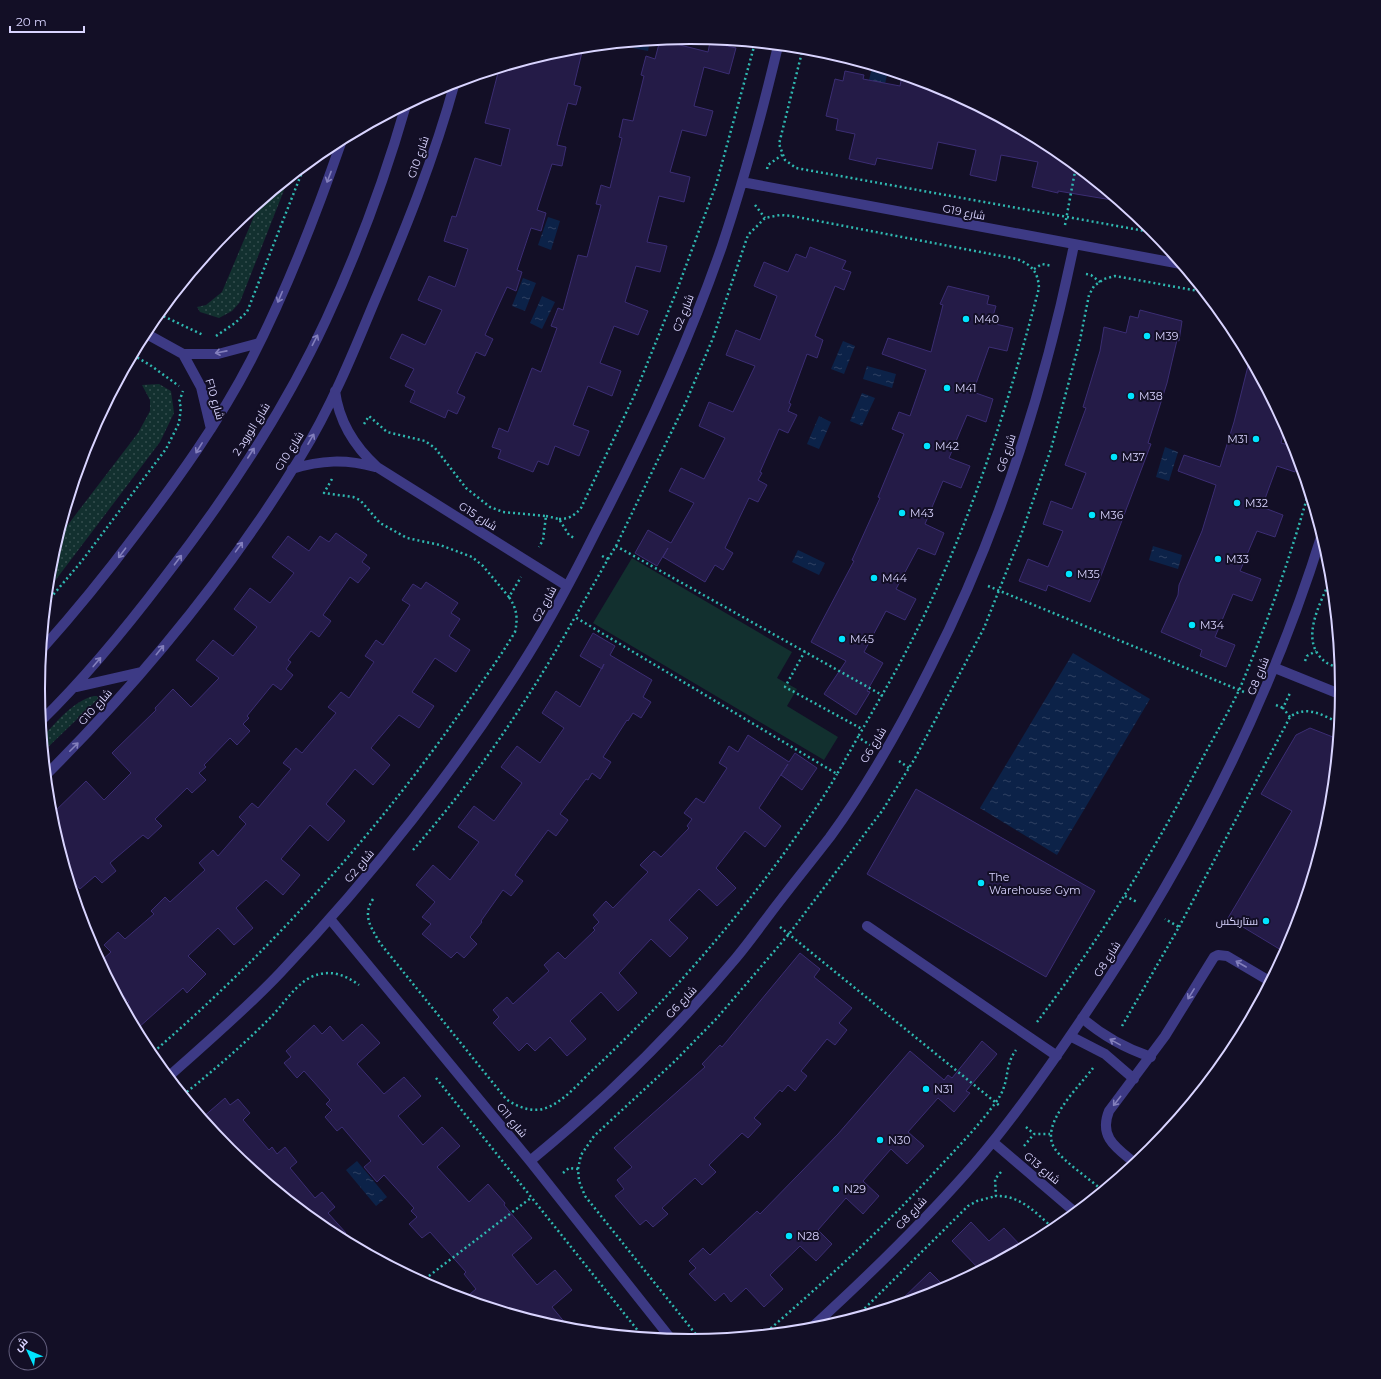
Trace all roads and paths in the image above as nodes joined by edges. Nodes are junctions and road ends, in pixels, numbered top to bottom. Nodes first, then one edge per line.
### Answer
1 (754, 47) edge
2 (777, 50) edge
3 (802, 54) edge
4 (453, 89) edge
5 (404, 112) edge
6 (339, 149) edge
7 (1075, 171) edge
8 (301, 175) edge
9 (742, 182) junction
10 (1067, 217) junction
11 (1145, 231) edge
12 (1062, 243) junction
13 (1074, 245) junction
14 (1175, 263) edge
15 (164, 317) edge
16 (151, 336) edge
17 (207, 337) dead end
18 (213, 339) dead end
19 (259, 343) junction
20 (182, 354) junction
21 (137, 358) edge
22 (335, 391) junction
23 (211, 429) junction
24 (377, 467) junction
25 (292, 469) junction
26 (1307, 498) edge
27 (546, 516) dead end
28 (559, 519) junction
29 (1319, 543) edge
30 (616, 546) junction
31 (588, 547) junction
32 (608, 559) junction
33 (971, 579) junction
34 (567, 586) junction
35 (1327, 587) edge
36 (52, 596) edge
37 (509, 597) dead end
38 (46, 644) edge
39 (805, 652) junction
40 (1335, 666) edge
41 (1275, 668) junction
42 (142, 672) junction
43 (76, 687) junction
44 (1239, 690) junction
45 (1336, 693) edge
46 (882, 695) junction
47 (1262, 699) junction
48 (46, 717) edge
49 (1335, 721) edge
50 (862, 729) junction
51 (858, 738) junction
52 (884, 752) junction
53 (51, 770) edge
54 (837, 774) junction
55 (367, 914) dead end
56 (768, 917) junction
57 (330, 918) junction
58 (868, 926) dead end
59 (1179, 927) dead end
60 (1267, 979) edge
61 (364, 990) dead end
62 (1082, 1018) junction
63 (1027, 1036) junction
64 (1070, 1036) junction
65 (156, 1050) edge
66 (1057, 1056) junction
67 (1151, 1057) junction
68 (172, 1073) edge
69 (434, 1075) dead end
70 (1134, 1079) junction
71 (186, 1092) edge
72 (996, 1102) junction
73 (1012, 1116) junction
74 (1050, 1134) dead end
75 (993, 1142) junction
76 (1013, 1159) junction
77 (1132, 1160) edge
78 (530, 1161) junction
79 (549, 1184) junction
80 (996, 1196) junction
81 (532, 1198) junction
82 (1072, 1210) edge
83 (1050, 1225) edge
84 (426, 1278) edge
85 (861, 1312) edge
86 (816, 1323) edge
87 (769, 1330) edge
88 (640, 1333) edge
89 (668, 1334) edge
90 (696, 1335) edge

1 - 28 path
2 - 9 street, G2 شارع
3 - 10 path
4 - 22 street, G10 شارع
43 -> 5 street, شارع الورود 2
6 -> 19 street
7 - 10 path
8 - 18 path
9 - 12 street, G19 شارع
9 - 31 street, G2 شارع
10 - 11 path
10 - 12 path
12 - 13 street, G19 شارع
13 - 14 street, G19 شارع
13 - 33 street, G6 شارع
15 - 17 path
16 - 20 street
19 -> 20 street
19 - 23 street
20 - 23 street, F10 شارع
21 - 36 path
22 - 24 street, G15 شارع
25 -> 22 street, G10 شارع
23 -> 38 street
24 - 25 street, G15 شارع
24 - 34 street, G15 شارع
42 -> 25 street, G10 شارع
26 - 44 path
27 - 28 path
28 - 31 path
29 - 41 street, G8 شارع
30 - 32 path
30 - 39 path
30 - 46 path
31 - 32 path
31 - 34 street, G2 شارع
32 - 54 path
33 - 44 path
33 - 52 street, G6 شارع
34 - 57 street, G2 شارع
35 - 40 path
37 - 65 path
39 - 46 path
39 - 50 path
41 - 45 street
41 - 47 street, G8 شارع
42 - 43 street
53 -> 42 street, G10 شارع
43 - 48 street, شارع الورود 2
44 - 47 path
44 - 63 path
46 - 50 path
47 - 62 street, G8 شارع
49 - 59 path
50 - 51 path
51 - 52 path
51 - 54 path
52 - 56 street, G6 شارع
54 - 55 path
56 - 72 path
56 - 78 street, G6 شارع
57 - 68 street, G2 شارع
57 - 78 street, G11 شارع
58 - 63 street
60 -> 67 street
61 - 71 path
62 - 64 street, G8 شارع
67 -> 62 street
63 - 66 street
63 - 72 path
64 - 66 street, G8 شارع
64 - 70 street
66 - 73 street, G8 شارع
67 - 70 street
69 - 81 path
70 -> 77 street
72 - 73 path
72 - 87 path
73 - 75 street, G8 شارع
74 - 76 path
75 - 76 street, G13 شارع
75 - 86 street, G8 شارع
76 - 80 path
76 - 82 street, G13 شارع
78 - 79 street, G11 شارع
79 - 81 path
79 - 89 street, G11 شارع
79 - 90 path
80 - 83 path
80 - 85 path
81 - 84 path
81 - 88 path

